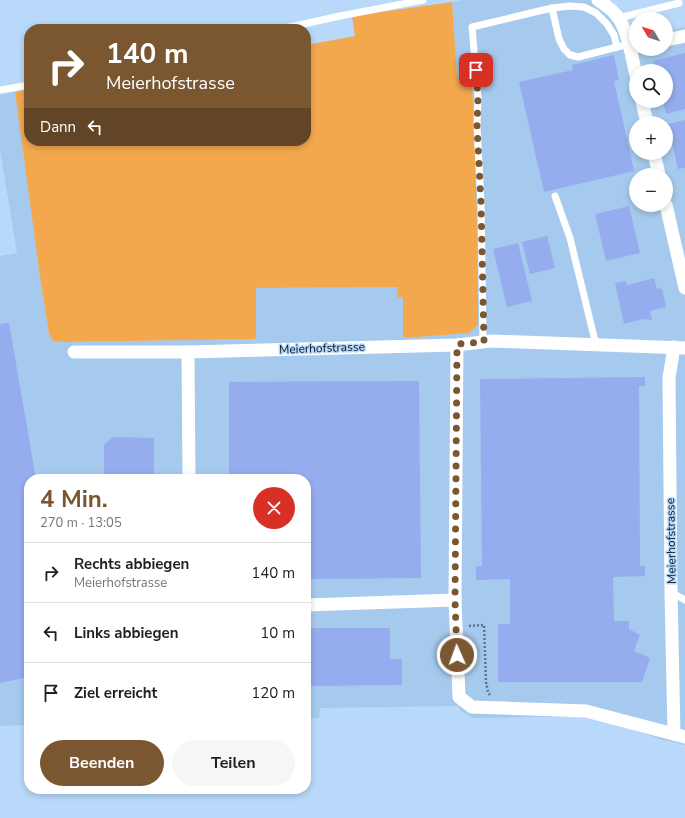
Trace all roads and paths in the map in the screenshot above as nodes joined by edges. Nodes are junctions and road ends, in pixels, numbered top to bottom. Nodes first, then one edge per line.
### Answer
1 (423, 0) edge
2 (598, 0) edge
3 (679, 4) dead end
4 (552, 8) junction
5 (619, 18) junction
6 (304, 24) edge
7 (685, 36) edge
8 (673, 39) edge
9 (628, 47) edge
10 (633, 64) edge
11 (24, 86) edge
12 (0, 90) edge
13 (555, 196) dead end
14 (668, 212) edge
15 (685, 288) edge
16 (484, 342) junction
17 (457, 344) junction
18 (596, 345) junction
19 (680, 348) edge
20 (74, 352) dead end
21 (188, 352) junction
22 (188, 474) edge
23 (671, 592) junction
24 (455, 600) junction
25 (685, 600) edge
26 (311, 605) edge
27 (456, 626) junction
28 (491, 696) dead end
29 (679, 736) edge

1 - 6 lane
2 - 5 street
3 - 5 lane
4 - 9 lane
4 - 9 lane
4 - 16 lane
5 - 9 street
7 - 8 street
9 - 10 street
11 - 12 lane
13 - 18 lane
14 - 15 street
16 - 17 street, Meierhofstrasse
16 - 18 street, Meierhofstrasse
17 - 21 street, Meierhofstrasse
17 - 24 street, Meierhofstrasse
18 - 19 street, Meierhofstrasse
19 - 23 street, Meierhofstrasse
20 - 21 street, Meierhofstrasse
21 - 22 street
23 - 25 lane
23 - 29 street, Meierhofstrasse
24 - 26 street
24 - 27 street, Meierhofstrasse
27 - 28 path
27 - 29 street, Meierhofstrasse

